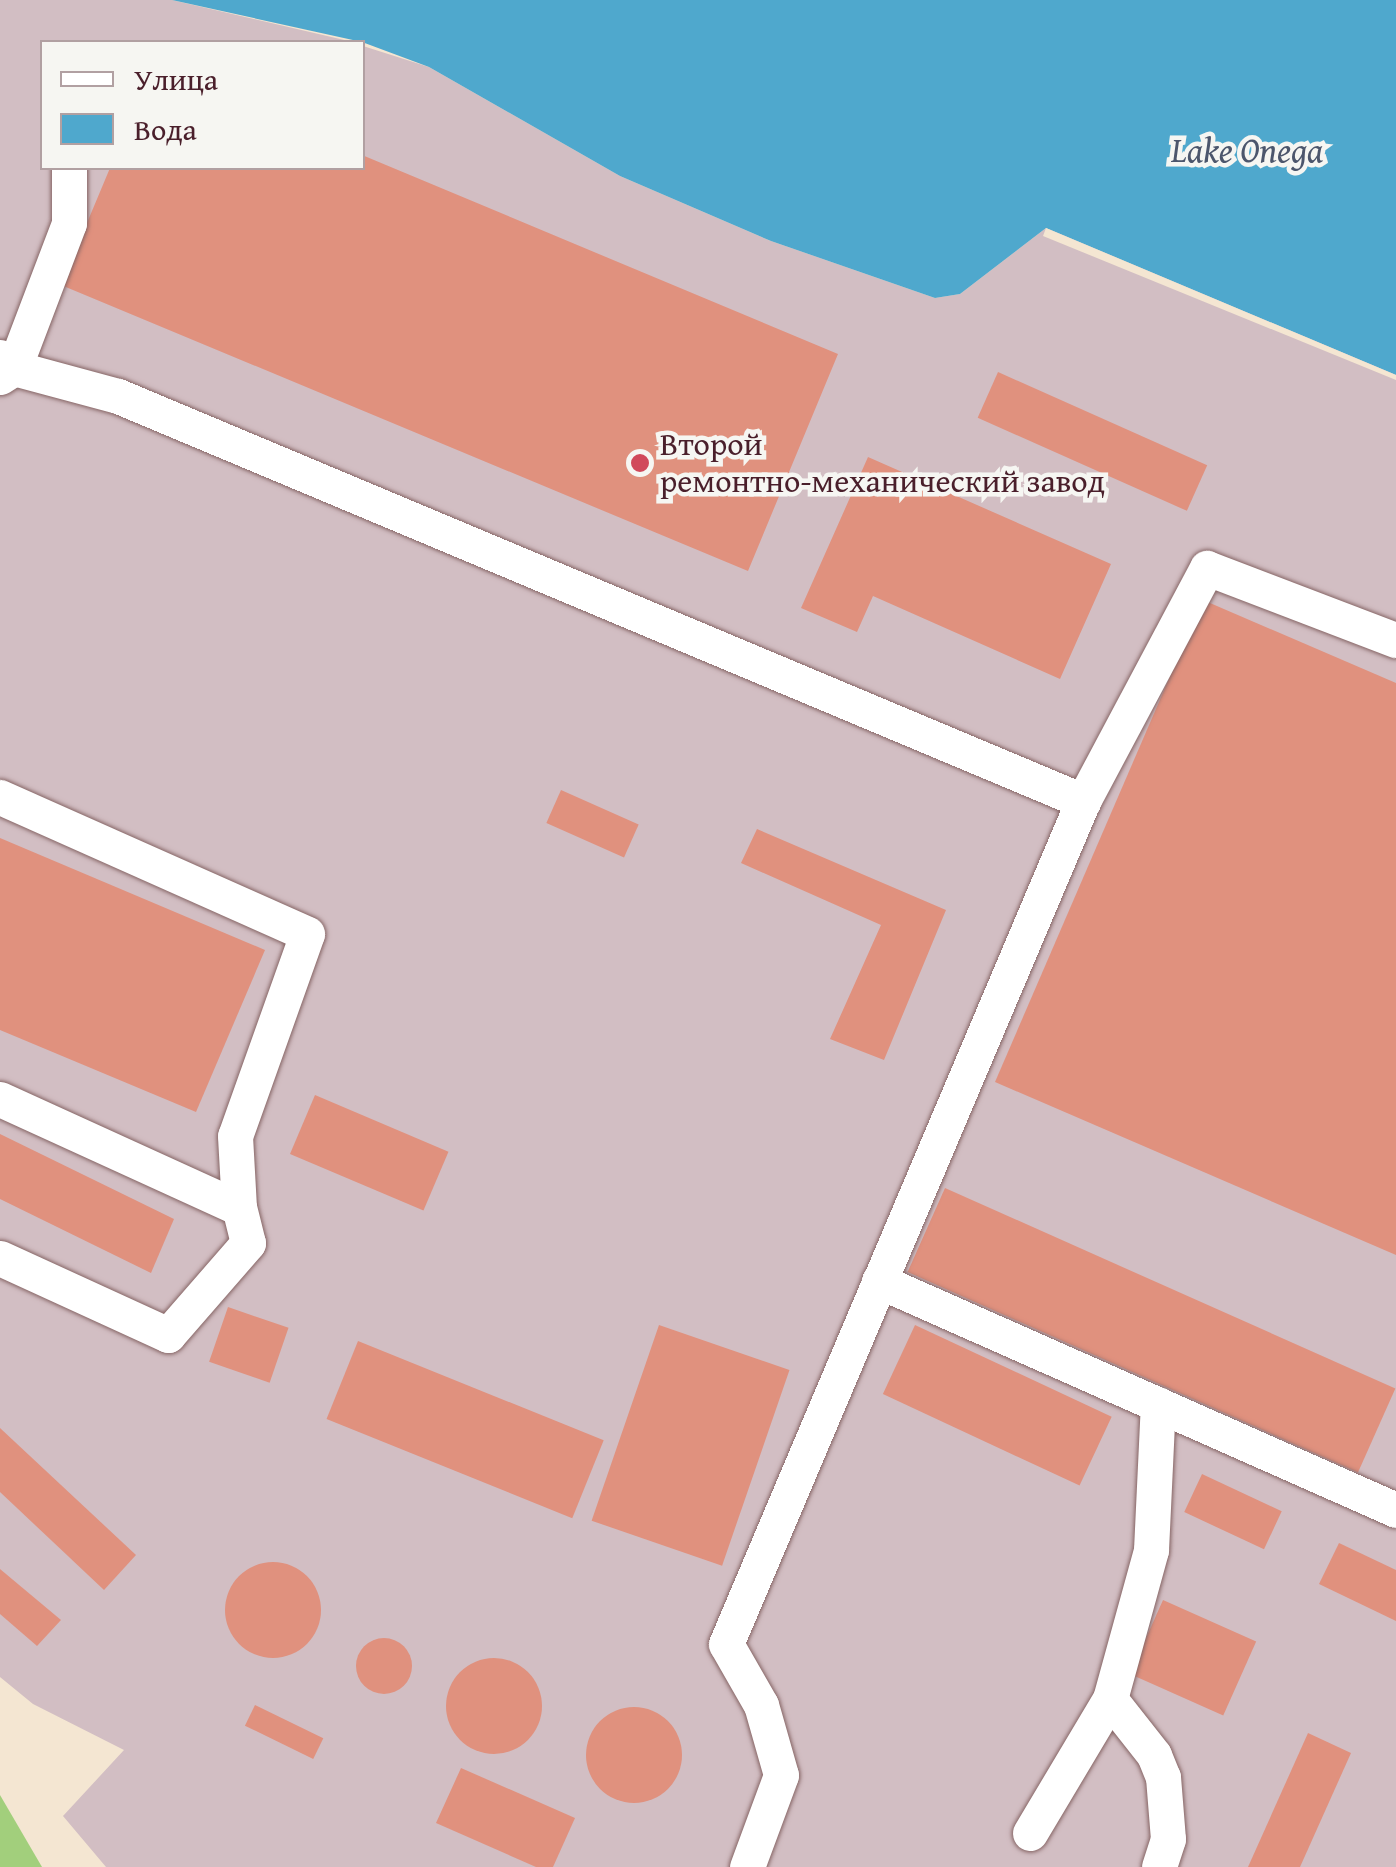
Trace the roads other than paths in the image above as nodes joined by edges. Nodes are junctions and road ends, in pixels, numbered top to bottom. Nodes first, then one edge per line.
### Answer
1 (69, 170) edge
2 (5, 368) edge
3 (1396, 640) edge
4 (0, 797) edge
5 (1083, 801) junction
6 (0, 1099) edge
7 (239, 1208) junction
8 (0, 1258) edge
9 (879, 1281) junction
10 (1158, 1404) junction
11 (1396, 1510) edge
12 (1110, 1699) junction
13 (1030, 1833) dead end
14 (747, 1867) edge
15 (1159, 1867) edge

1 - 2 lane
2 - 5 lane
3 - 5 lane
4 - 7 lane
5 - 9 lane
6 - 7 lane
7 - 8 lane
9 - 10 lane
9 - 14 lane
10 - 11 lane
10 - 12 lane
12 - 13 lane
12 - 15 lane

